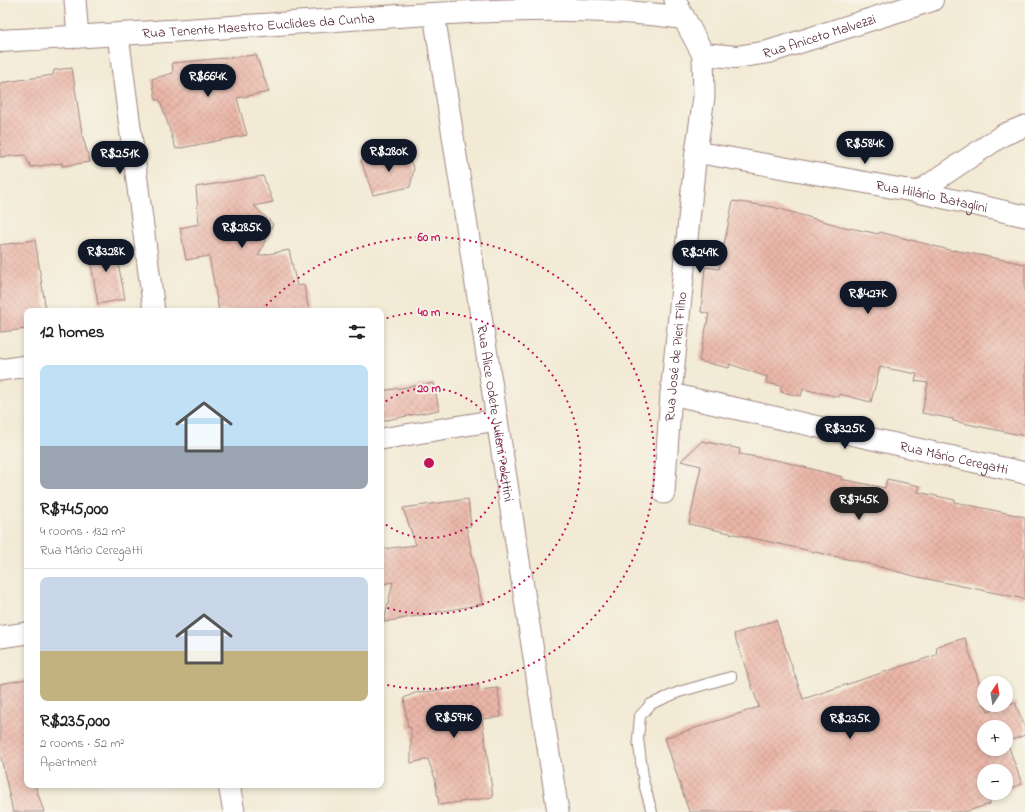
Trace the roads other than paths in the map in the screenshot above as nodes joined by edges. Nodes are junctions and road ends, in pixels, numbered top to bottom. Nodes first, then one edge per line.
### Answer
1 (75, 0) edge
2 (932, 0) edge
3 (680, 9) edge
4 (434, 14) junction
5 (118, 35) junction
6 (78, 37) junction
7 (0, 41) edge
8 (703, 54) junction
9 (1025, 126) edge
10 (696, 152) junction
11 (918, 192) junction
12 (1025, 216) edge
13 (154, 308) edge
14 (24, 366) edge
15 (0, 370) edge
16 (672, 394) junction
17 (497, 420) junction
18 (384, 439) edge
19 (1025, 473) edge
20 (664, 493) dead end
21 (24, 633) edge
22 (0, 637) edge
23 (731, 677) dead end
24 (230, 788) edge
25 (234, 812) edge
26 (558, 812) edge
27 (652, 812) edge

1 - 6 street
2 - 8 street, Rua Aniceto Malvezzi
3 - 4 street, Rua Tenente Maestro Euclides da Cunha
3 - 8 street
4 - 5 street, Rua Tenente Maestro Euclides da Cunha
4 - 17 street, Rua Alice Odete Juliani Polettini
5 - 6 street, Rua Tenente Maestro Euclides da Cunha
5 - 13 street
6 - 7 street, Rua Tenente Maestro Euclides da Cunha
8 - 10 street, Rua José de Pieri Filho
9 - 11 street
10 - 11 street, Rua Hilário Bataglini
10 - 16 street, Rua José de Pieri Filho
11 - 12 street, Rua Hilário Bataglini
14 - 15 street
16 - 19 street, Rua Mário Ceregatti
16 - 20 street, Rua José de Pieri Filho
17 - 18 street
17 - 26 street, Rua Alice Odete Juliani Polettini
21 - 22 street
23 - 27 lane
24 - 25 street

